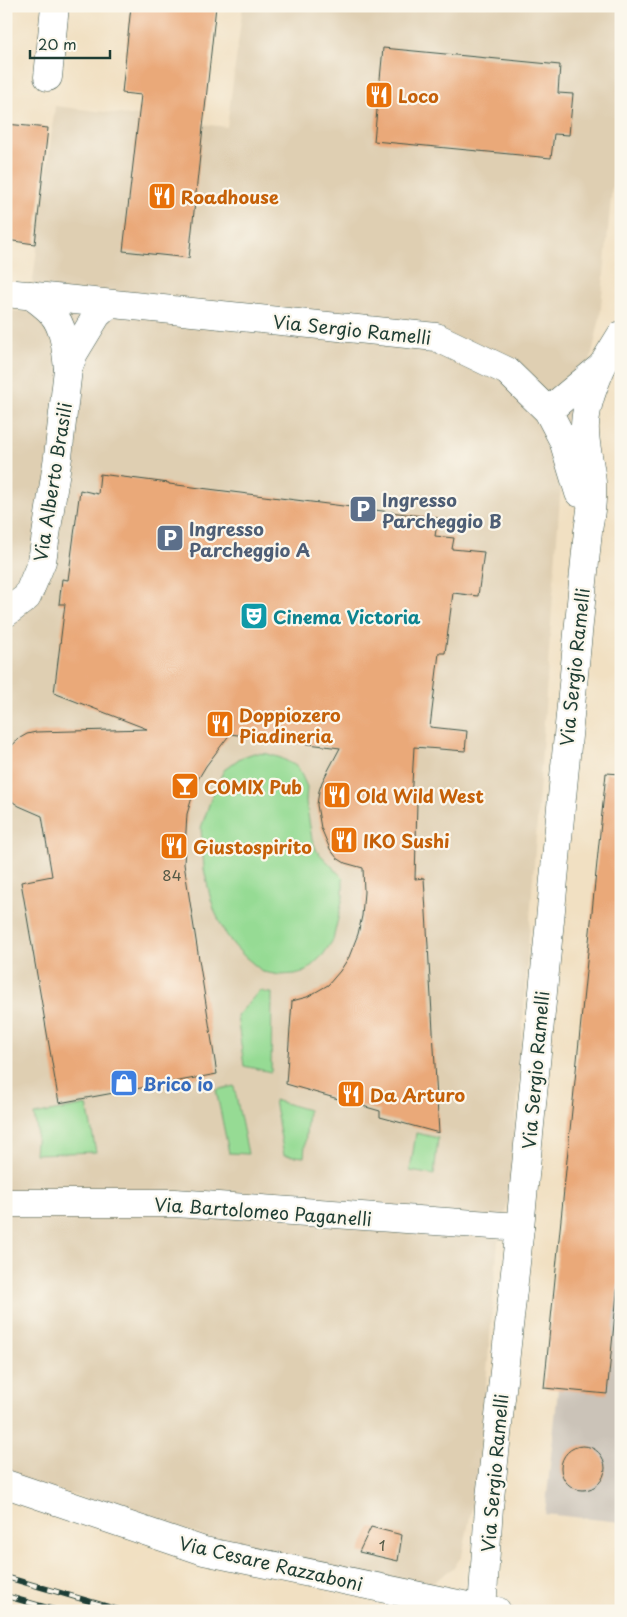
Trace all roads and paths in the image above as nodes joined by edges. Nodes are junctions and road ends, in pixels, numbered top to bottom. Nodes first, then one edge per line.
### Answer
1 (55, 6) edge
2 (48, 77) dead end
3 (19, 294) edge
4 (109, 304) junction
5 (621, 335) edge
6 (602, 366) junction
7 (68, 369) junction
8 (548, 411) junction
9 (588, 531) junction
10 (6, 613) edge
11 (6, 1203) edge
12 (520, 1227) junction
13 (6, 1484) edge
14 (489, 1610) edge

1 - 2 street
3 - 4 street, Via Sergio Ramelli
3 - 7 street, Via Alberto Brasili
4 - 7 street, Via Alberto Brasili
4 - 8 street, Via Sergio Ramelli
5 - 6 street
6 - 8 street
6 - 9 street, Via Sergio Ramelli
7 - 10 street, Via Alberto Brasili
8 - 9 street, Via Sergio Ramelli
9 - 12 street, Via Sergio Ramelli
11 - 12 street, Via Bartolomeo Paganelli
12 - 14 street, Via Sergio Ramelli
13 - 14 street, Via Cesare Razzaboni

